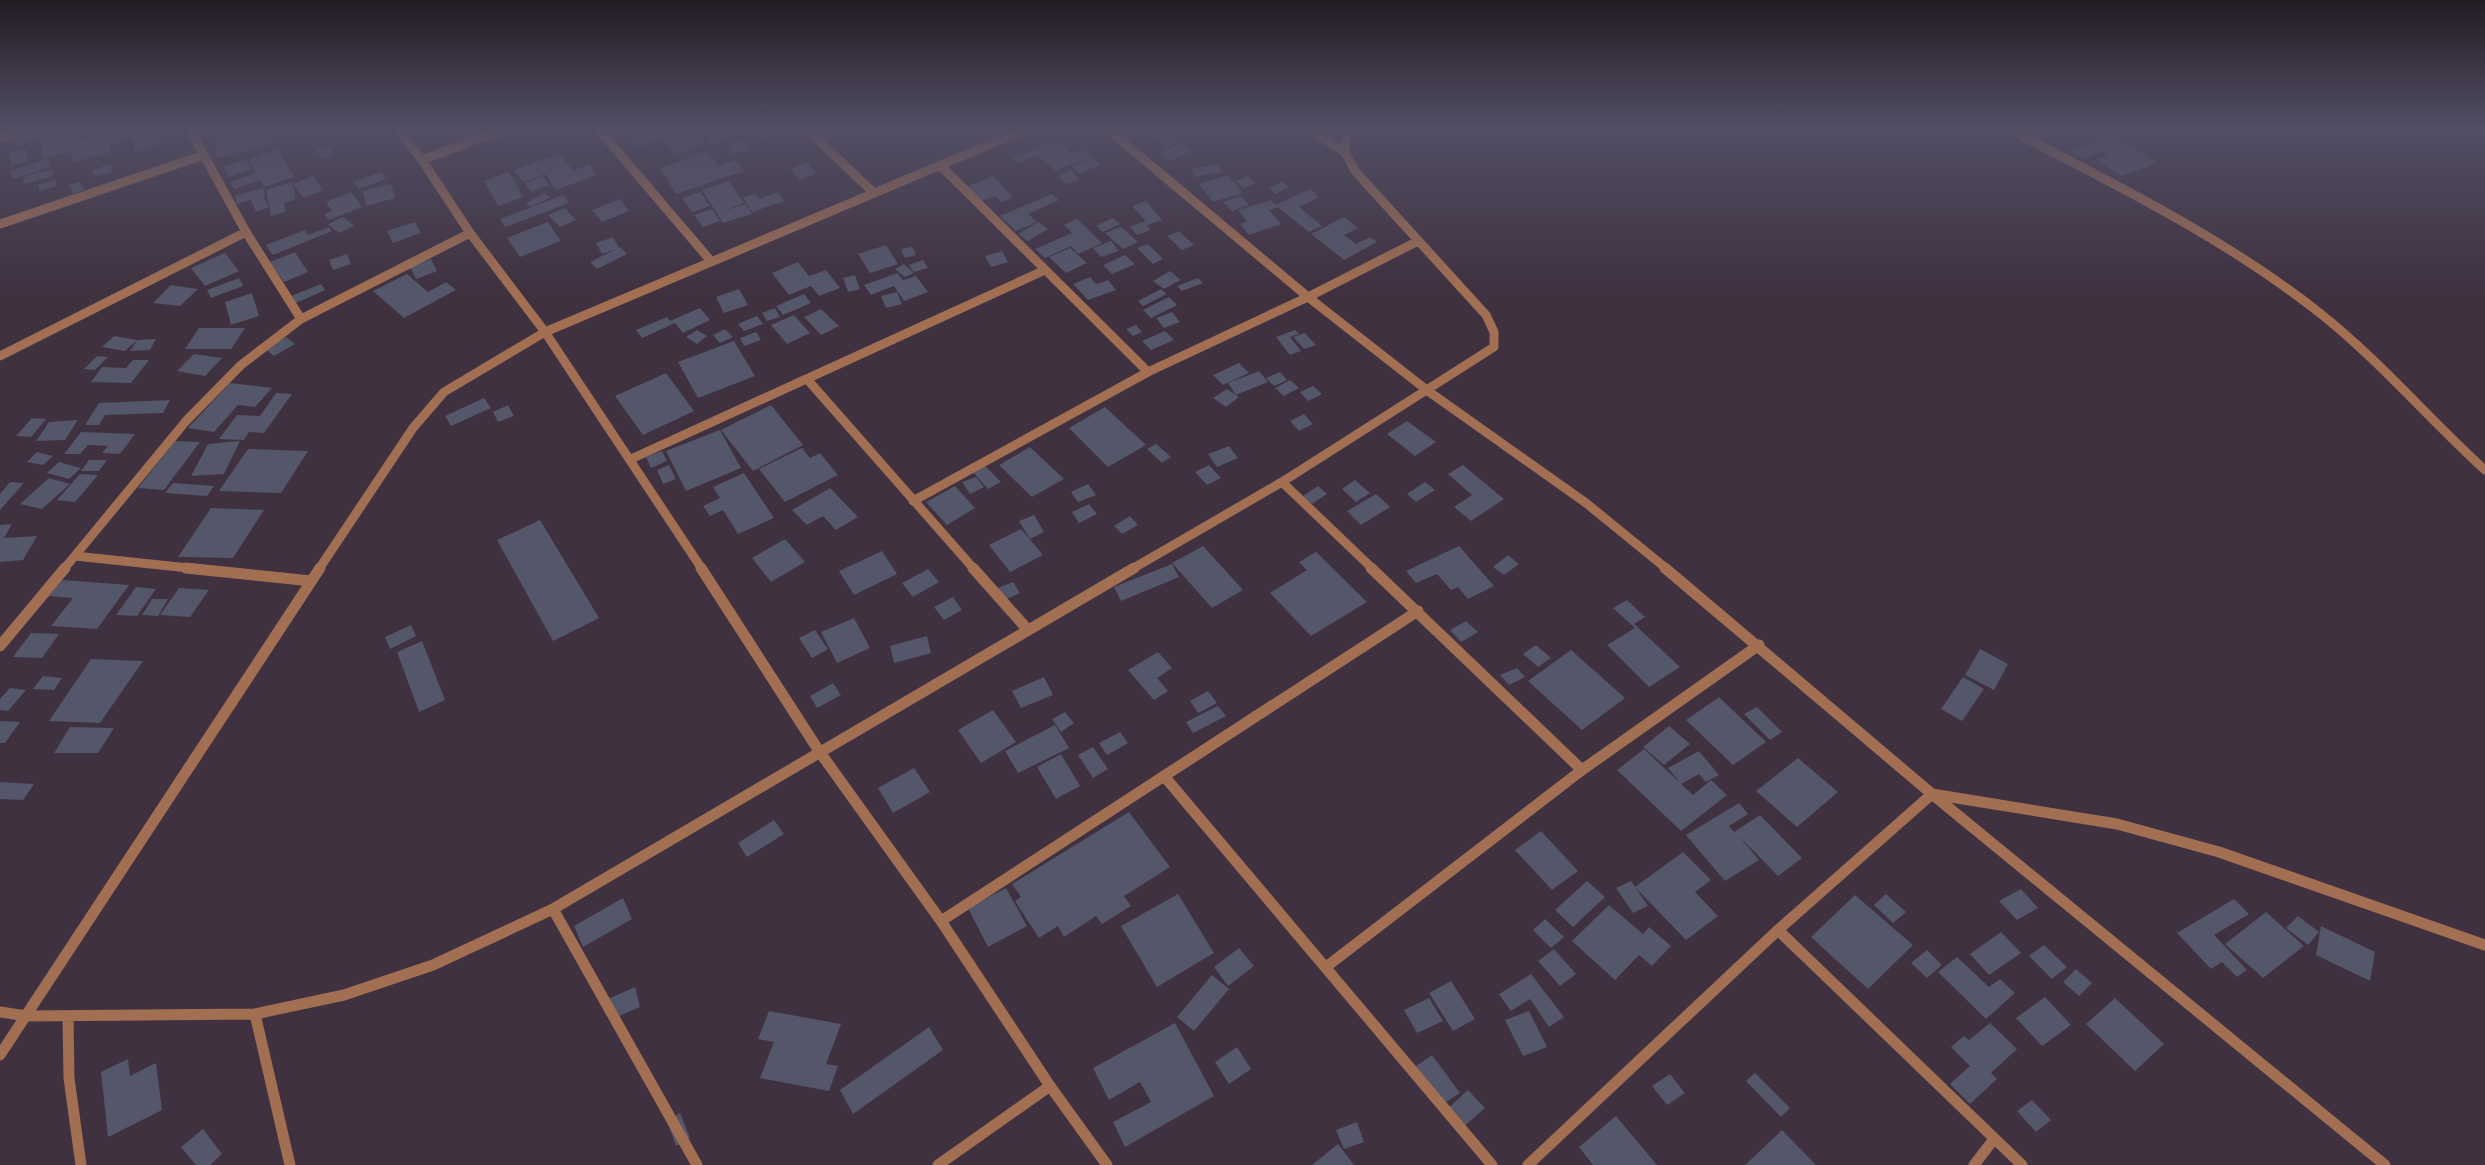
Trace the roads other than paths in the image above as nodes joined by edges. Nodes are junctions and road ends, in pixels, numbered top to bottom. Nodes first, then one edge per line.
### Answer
1 (129, 180) edge
2 (218, 180) edge
3 (435, 180) edge
4 (642, 180) edge
5 (861, 180) edge
6 (902, 180) edge
7 (955, 180) edge
8 (1169, 180) edge
9 (1364, 180) edge
10 (2108, 180) edge
11 (873, 192) junction
12 (0, 224) edge
13 (246, 232) junction
14 (470, 233) junction
15 (1418, 241) junction
16 (710, 260) junction
17 (1045, 270) junction
18 (1308, 297) junction
19 (301, 319) junction
20 (545, 332) junction
21 (0, 356) edge
22 (1148, 372) junction
23 (808, 378) junction
24 (1428, 391) junction
25 (631, 459) junction
26 (2485, 470) edge
27 (1282, 482) junction
28 (913, 501) junction
29 (75, 556) junction
30 (311, 581) junction
31 (1418, 611) junction
32 (1028, 630) junction
33 (1759, 645) junction
34 (0, 646) edge
35 (819, 750) junction
36 (1582, 770) junction
37 (1164, 776) junction
38 (1932, 794) junction
39 (553, 909) junction
40 (940, 921) junction
41 (1778, 930) junction
42 (2485, 945) edge
43 (1326, 967) junction
44 (0, 1012) edge
45 (255, 1014) junction
46 (27, 1016) junction
47 (68, 1016) junction
48 (0, 1055) edge
49 (1050, 1086) junction
50 (1994, 1139) junction
51 (81, 1165) edge
52 (290, 1165) edge
53 (697, 1165) edge
54 (938, 1165) edge
55 (1106, 1165) edge
56 (1492, 1165) edge
57 (1528, 1165) edge
58 (1974, 1165) edge
59 (2022, 1165) edge
60 (2385, 1165) edge

1 - 12 street
2 - 13 street
3 - 14 street
4 - 16 street
5 - 11 street
6 - 11 street
7 - 17 street
8 - 18 street
9 - 15 street
10 - 26 street
11 - 16 street
13 - 19 street
13 - 21 street
14 - 19 street
14 - 20 street
15 - 18 street
15 - 24 street
16 - 20 street
17 - 22 street
17 - 23 street
18 - 22 street
18 - 24 street
19 - 29 street
20 - 25 street
20 - 30 street
22 - 28 street
23 - 25 street
23 - 28 street
24 - 27 street
24 - 33 street
25 - 35 street
27 - 31 street
27 - 32 street
28 - 32 street
29 - 30 street
29 - 34 street
30 - 46 street
31 - 36 street
31 - 37 street
32 - 35 street
33 - 36 street
33 - 38 street
35 - 39 street
35 - 40 street
36 - 43 street
37 - 40 street
37 - 43 street
38 - 41 street
38 - 42 street
38 - 60 street
39 - 45 street
39 - 53 street
40 - 49 street
41 - 50 street
41 - 57 street
43 - 56 street
44 - 46 street
45 - 47 street
45 - 52 street
46 - 47 street
46 - 48 street
47 - 51 street
49 - 54 street
49 - 55 street
50 - 58 street
50 - 59 street

